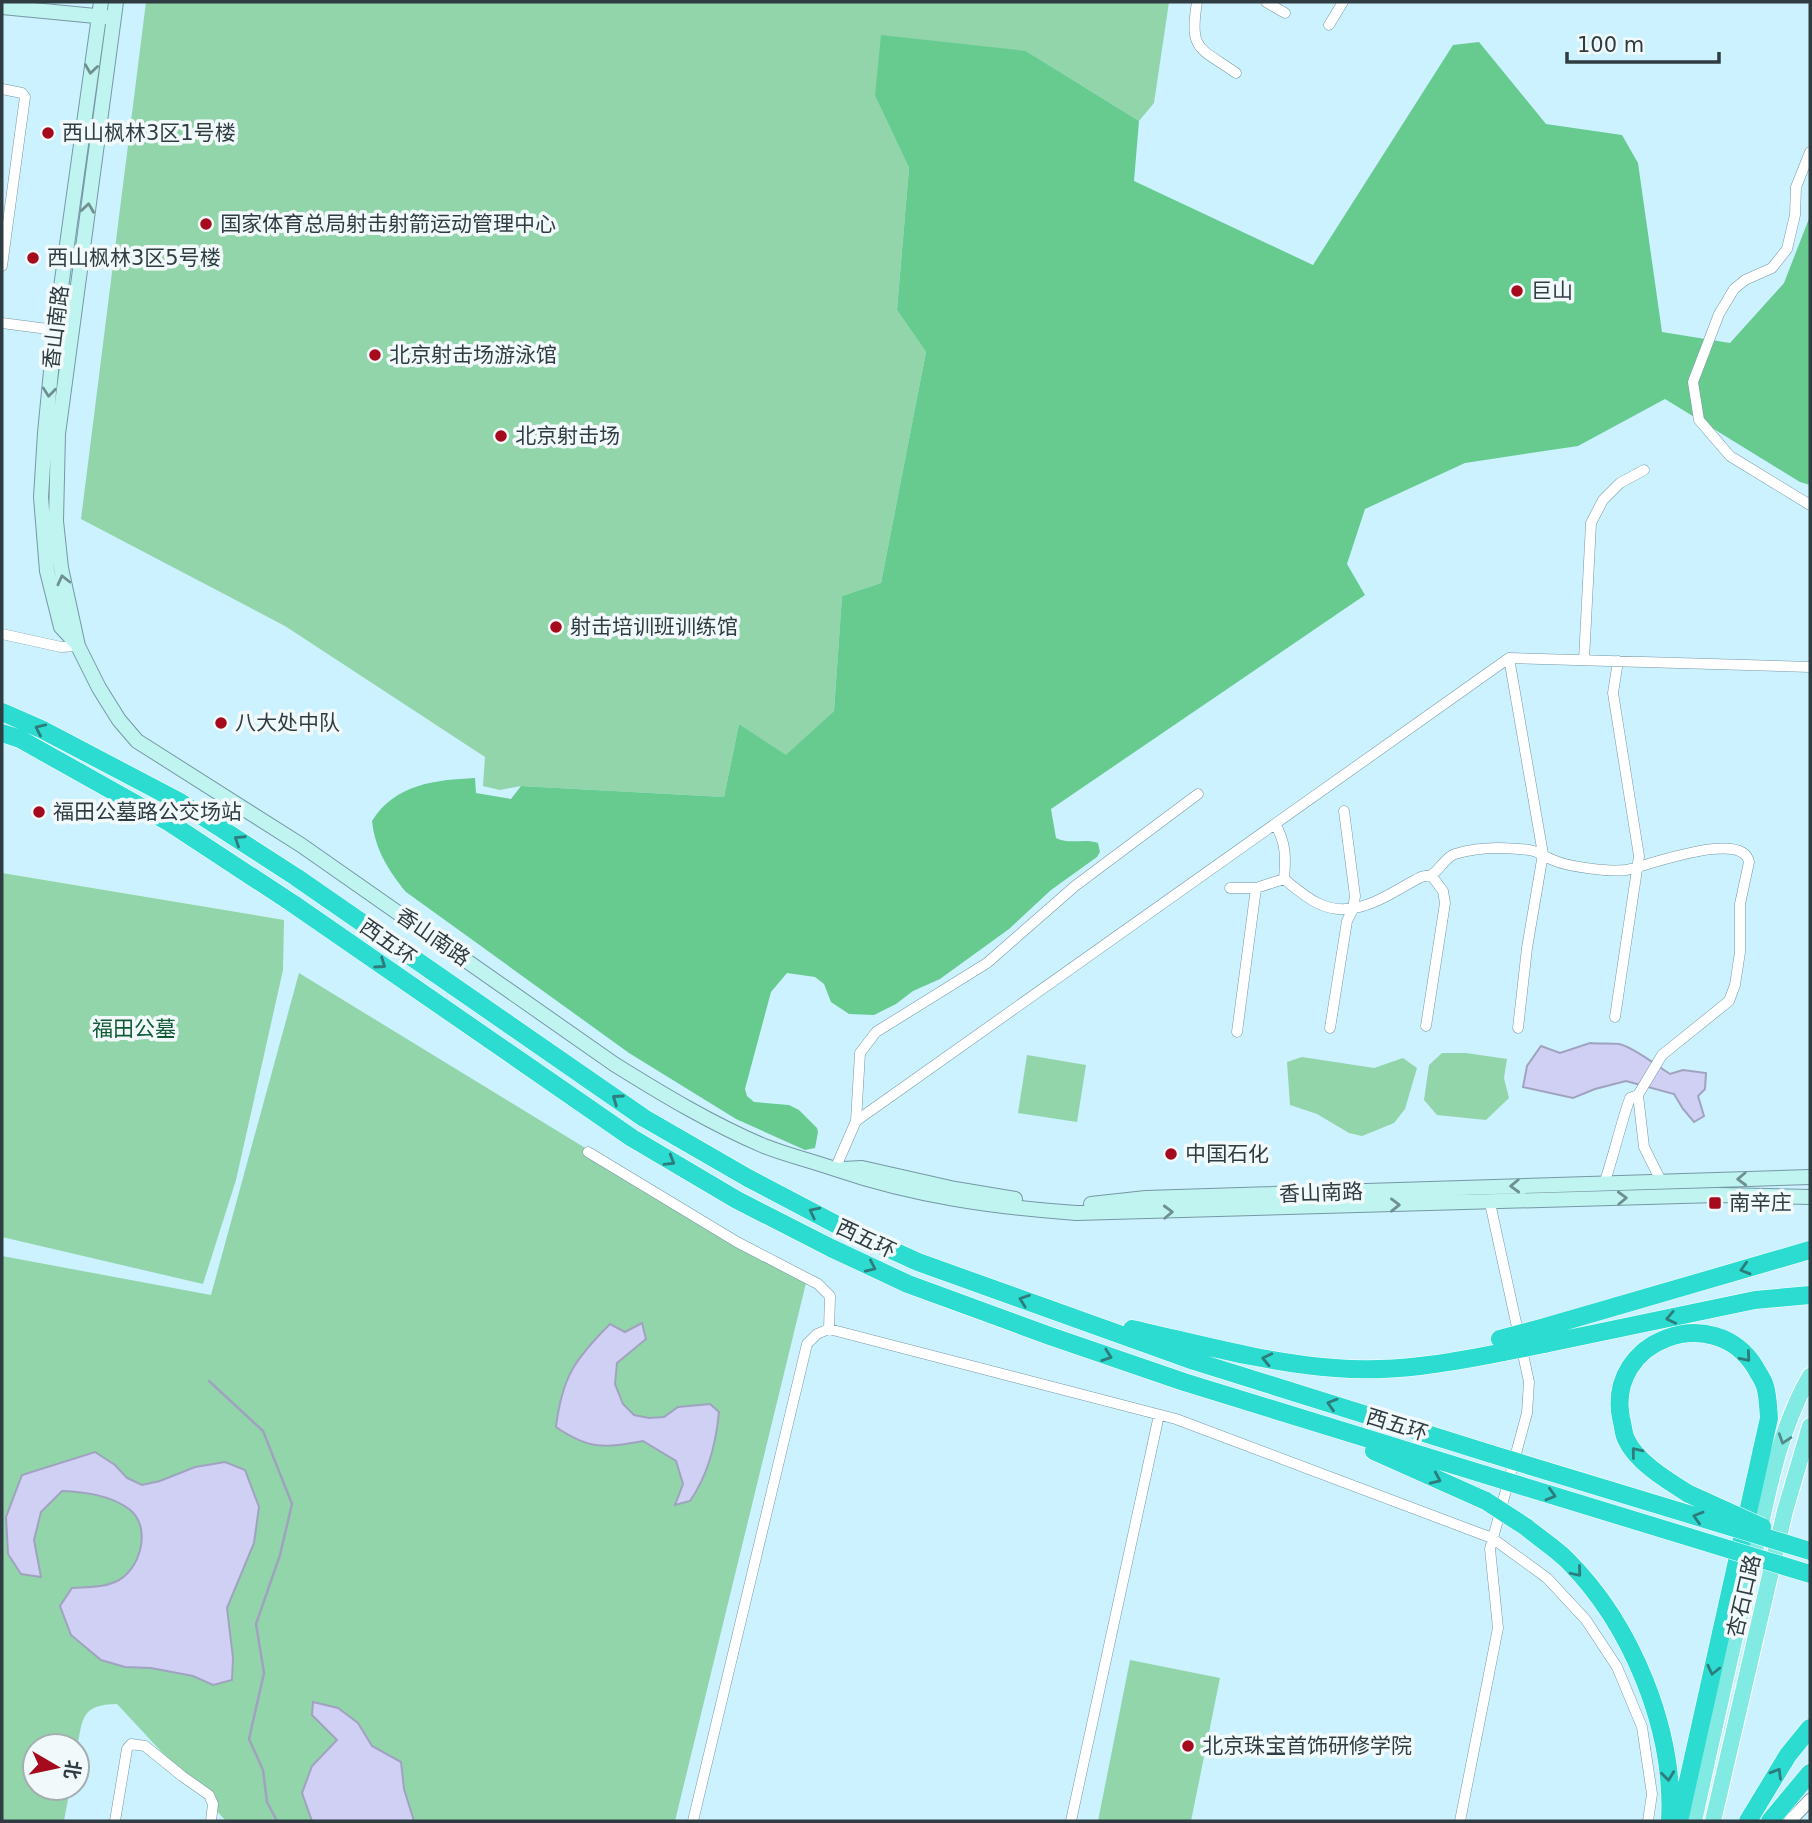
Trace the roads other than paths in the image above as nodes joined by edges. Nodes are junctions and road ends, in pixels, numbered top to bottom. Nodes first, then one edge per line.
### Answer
1 (1197, 2) edge
2 (1266, 2) edge
3 (1343, 2) edge
4 (108, 7) edge
5 (2, 8) edge
6 (1285, 13) dead end
7 (1329, 25) dead end
8 (1237, 73) dead end
9 (2, 89) edge
10 (1810, 152) edge
11 (2, 267) edge
12 (2, 323) edge
13 (55, 330) junction
14 (1644, 470) dead end
15 (1810, 505) edge
16 (2, 634) edge
17 (79, 646) junction
18 (1509, 658) junction
19 (1584, 660) junction
20 (1618, 661) junction
21 (1810, 667) edge
22 (2, 712) edge
23 (8, 736) edge
24 (1198, 794) dead end
25 (1344, 811) dead end
26 (1275, 824) junction
27 (1543, 854) junction
28 (1637, 866) junction
29 (1432, 874) junction
30 (1284, 879) junction
31 (1230, 888) dead end
32 (1256, 888) junction
33 (1353, 909) junction
34 (1615, 1017) dead end
35 (1426, 1026) dead end
36 (1330, 1028) dead end
37 (1518, 1028) dead end
38 (1237, 1032) dead end
39 (1639, 1092) junction
40 (856, 1121) junction
41 (588, 1152) dead end
42 (835, 1169) junction
43 (1810, 1177) edge
44 (1661, 1181) junction
45 (1604, 1184) junction
46 (1810, 1190) edge
47 (1769, 1195) junction
48 (1810, 1197) edge
49 (1490, 1203) junction
50 (1810, 1250) edge
51 (1810, 1295) edge
52 (1059, 1313) junction
53 (829, 1329) junction
54 (1544, 1335) junction
55 (1810, 1376) edge
56 (1159, 1415) junction
57 (1307, 1421) junction
58 (1810, 1426) edge
59 (1492, 1538) junction
60 (1810, 1550) edge
61 (1810, 1574) edge
62 (1810, 1728) edge
63 (1810, 1773) edge
64 (1810, 1800) edge
65 (115, 1821) edge
66 (211, 1821) edge
67 (693, 1821) edge
68 (1071, 1821) edge
69 (1460, 1821) edge
70 (1648, 1821) edge
71 (1670, 1821) edge
72 (1679, 1821) edge
73 (1694, 1821) edge
74 (1713, 1821) edge
75 (1748, 1821) edge
76 (1770, 1821) edge
77 (1793, 1821) edge

1 - 8 street
2 - 6 street
3 - 7 street
4 - 5 main road
4 -> 13 main road, 香山南路
17 -> 4 main road, 香山南路
9 - 11 street
10 - 15 street
12 - 13 street
13 -> 17 main road, 香山南路
14 - 19 street
16 - 17 street
17 - 42 main road, 香山南路
18 - 19 street
18 - 26 street
18 - 27 street
19 - 20 street
20 - 21 street
20 - 28 street
52 -> 22 highway, 西五环
23 -> 57 highway, 西五环
24 - 40 street
25 - 33 street
26 - 30 street
26 - 40 street
27 - 28 street
27 - 29 street
27 - 37 street
28 - 34 street
28 - 39 street
29 - 33 street
29 - 35 street
30 - 32 street
30 - 33 street
31 - 32 street
32 - 38 street
33 - 36 street
39 - 44 street
39 - 45 street
40 - 42 street
41 - 53 street
45 -> 42 main road, 香山南路
42 -> 49 main road, 香山南路
43 -> 44 main road, 香山南路
44 - 45 main road, 香山南路
46 - 47 main road, 香山南路
47 - 48 main road, 香山南路
49 -> 47 main road, 香山南路
49 - 59 street
50 -> 54 highway
51 -> 54 highway
54 -> 52 highway, bridge
60 -> 52 highway, 西五环, bridge
53 - 56 street
53 - 67 street
55 -> 73 main road, 杏石口路
56 - 59 street
56 - 68 street
57 -> 61 highway, 西五环, bridge
57 -> 71 highway, bridge
58 - 74 main road, 杏石口路
59 - 69 street
59 - 70 street
60 -> 72 highway, bridge
75 -> 62 highway
63 - 76 highway
64 - 77 street
65 - 66 street

